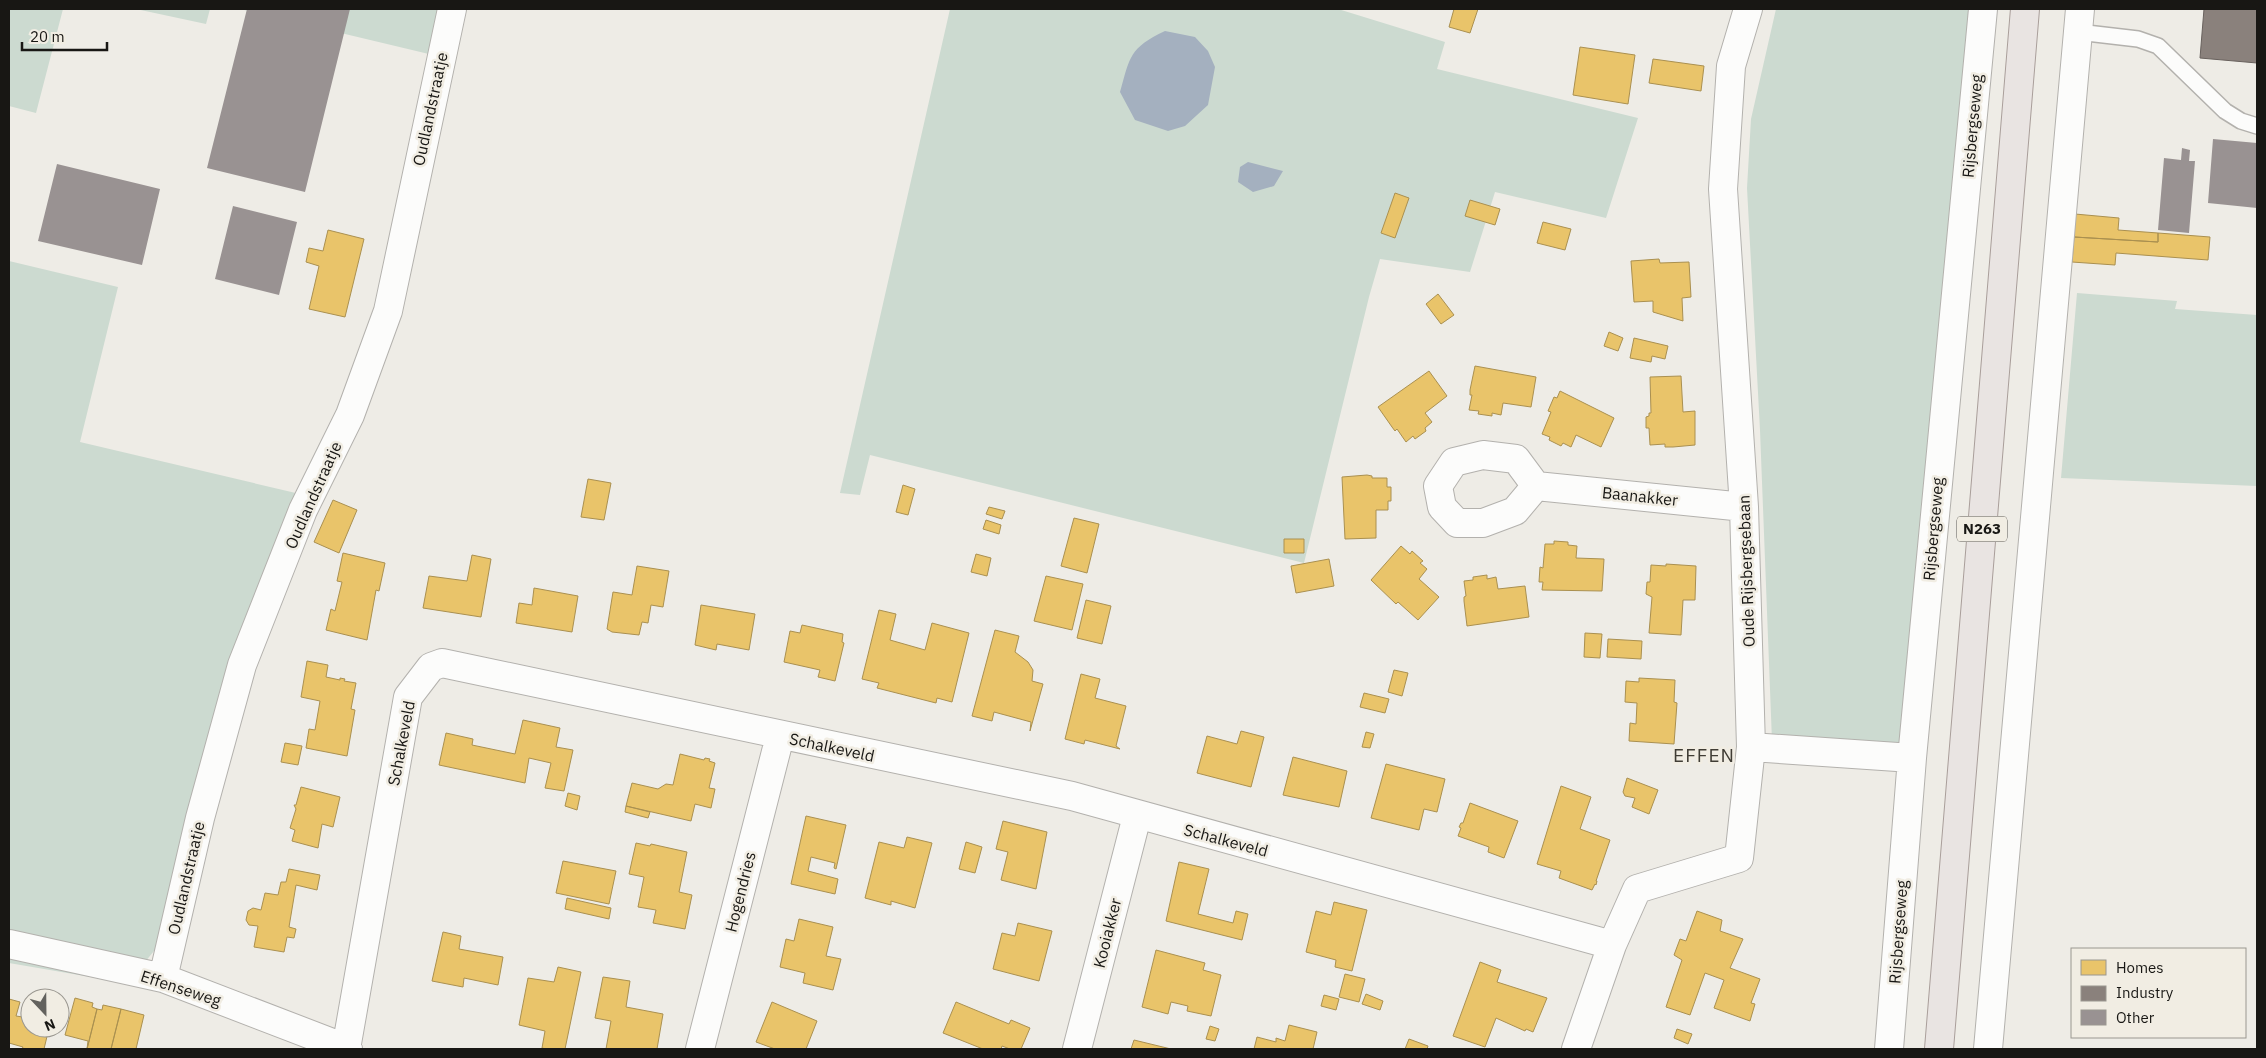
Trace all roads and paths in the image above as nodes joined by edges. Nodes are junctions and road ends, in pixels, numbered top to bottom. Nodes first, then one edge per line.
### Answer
1 (452, 9) edge
2 (1748, 9) edge
3 (1983, 9) edge
4 (2025, 9) edge
5 (2079, 21) edge
6 (2257, 126) edge
7 (1536, 486) dead end
8 (1744, 507) junction
9 (780, 736) junction
10 (1751, 747) junction
11 (1912, 758) junction
12 (1137, 816) junction
13 (9, 944) edge
14 (1612, 946) junction
15 (163, 978) junction
16 (347, 1049) edge
17 (700, 1049) edge
18 (1077, 1049) edge
19 (1576, 1049) edge
20 (1889, 1049) edge
21 (1939, 1049) edge
22 (1988, 1049) edge

1 - 15 street, Oudlandstraatje
2 - 8 street, Oude Rijsbergsebaan
3 - 11 street, Rijsbergseweg
4 - 21 main road, N263
5 - 6 lane
5 - 22 street
7 - 8 street, Baanakker
8 - 10 street, Oude Rijsbergsebaan
9 - 12 street, Schalkeveld
9 - 16 street, Schalkeveld
9 - 17 street, Hogendries
10 - 11 street
10 - 14 street, Oude Rijsbergsebaan
11 - 20 street, Rijsbergseweg
12 - 14 street, Schalkeveld
12 - 18 street, Kooiakker
13 - 15 street, Effenseweg
14 - 19 street, Oude Rijsbergsebaan
15 - 16 street, Effenseweg

